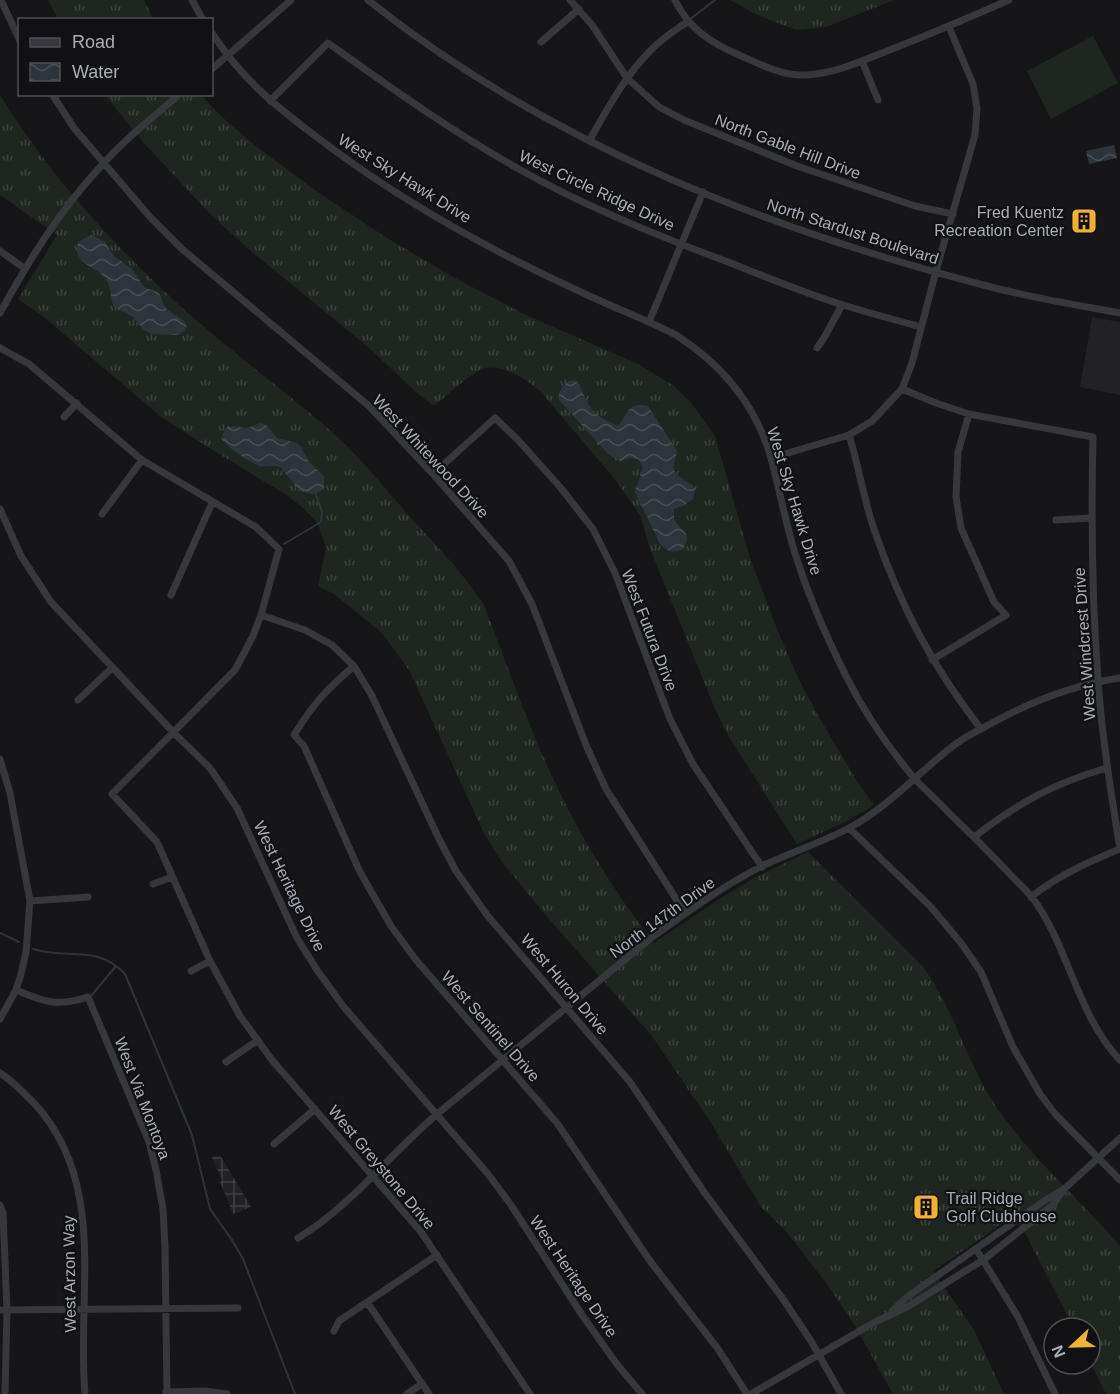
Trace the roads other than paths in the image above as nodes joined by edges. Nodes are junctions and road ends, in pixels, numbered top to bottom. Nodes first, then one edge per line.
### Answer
1 (1, 0) edge
2 (192, 0) edge
3 (291, 0) edge
4 (368, 0) edge
5 (570, 0) edge
6 (675, 0) edge
7 (1009, 0) edge
8 (579, 9) junction
9 (201, 18) edge
10 (687, 22) junction
11 (949, 27) junction
12 (213, 35) edge
13 (18, 37) edge
14 (541, 42) dead end
15 (227, 56) junction
16 (862, 61) junction
17 (213, 68) edge
18 (627, 78) junction
19 (53, 96) edge
20 (178, 96) edge
21 (878, 100) dead end
22 (270, 101) junction
23 (589, 141) junction
24 (103, 164) junction
25 (704, 192) junction
26 (952, 214) junction
27 (681, 245) junction
28 (0, 251) edge
29 (24, 268) junction
30 (936, 271) junction
31 (842, 305) junction
32 (0, 313) edge
33 (1120, 313) edge
34 (650, 322) junction
35 (921, 327) junction
36 (0, 348) edge
37 (817, 348) dead end
38 (902, 388) junction
39 (77, 404) junction
40 (969, 414) junction
41 (64, 417) dead end
42 (849, 435) junction
43 (771, 458) junction
44 (142, 460) junction
45 (433, 474) junction
46 (212, 503) junction
47 (0, 509) edge
48 (102, 514) dead end
49 (1092, 518) junction
50 (1056, 519) dead end
51 (171, 595) dead end
52 (261, 615) junction
53 (932, 660) junction
54 (354, 666) junction
55 (112, 668) junction
56 (1120, 678) edge
57 (1098, 682) junction
58 (78, 700) dead end
59 (981, 729) junction
60 (174, 733) junction
61 (0, 759) edge
62 (1107, 768) junction
63 (914, 778) junction
64 (849, 828) junction
65 (974, 837) junction
66 (1120, 849) edge
67 (762, 867) junction
68 (172, 877) junction
69 (153, 884) dead end
70 (88, 897) dead end
71 (1031, 897) junction
72 (30, 901) junction
73 (685, 913) junction
74 (210, 961) junction
75 (191, 971) dead end
76 (16, 990) junction
77 (567, 1009) junction
78 (0, 1019) edge
79 (258, 1040) junction
80 (503, 1060) junction
81 (1120, 1060) edge
82 (226, 1062) dead end
83 (0, 1073) edge
84 (315, 1109) junction
85 (436, 1115) junction
86 (1120, 1138) edge
87 (274, 1144) dead end
88 (1098, 1159) junction
89 (374, 1175) junction
90 (1120, 1180) edge
91 (1063, 1190) junction
92 (0, 1205) edge
93 (298, 1238) dead end
94 (976, 1250) junction
95 (437, 1255) junction
96 (984, 1260) junction
97 (368, 1302) junction
98 (165, 1308) junction
99 (238, 1308) dead end
100 (4, 1310) edge
101 (83, 1310) junction
102 (889, 1314) junction
103 (333, 1331) dead end
104 (818, 1354) junction
105 (422, 1384) junction
106 (166, 1393) edge
107 (5, 1394) edge
108 (85, 1394) edge
109 (227, 1394) edge
110 (407, 1394) edge
111 (429, 1394) edge
112 (530, 1394) edge
113 (642, 1394) edge
114 (749, 1394) edge
115 (841, 1394) edge
116 (1055, 1394) edge

1 - 13 street
2 - 9 street
3 - 15 street
4 - 23 street, North Stardust Boulevard
5 - 8 street, North Gable Hill Drive
6 - 10 street
7 - 11 street
8 - 14 street
8 - 18 street, North Gable Hill Drive
10 - 16 street
10 - 18 street
11 - 16 street
11 - 26 street
12 - 15 street, West Sky Hawk Drive
15 - 17 street
15 - 22 street, West Sky Hawk Drive
16 - 21 street
18 - 23 street
18 - 26 street, North Gable Hill Drive
19 - 24 street, West Whitewood Drive
20 - 24 street
22 - 27 street, West Circle Ridge Drive
22 - 34 street, West Sky Hawk Drive
23 - 25 street, North Stardust Boulevard
24 - 29 street
24 - 45 street, West Whitewood Drive
25 - 27 street
25 - 30 street, North Stardust Boulevard
26 - 30 street
27 - 31 street, West Circle Ridge Drive
27 - 34 street
28 - 29 street
29 - 32 street
30 - 33 street, North Stardust Boulevard
30 - 35 street
31 - 35 street, West Circle Ridge Drive
31 - 37 street
34 - 43 street, West Sky Hawk Drive
35 - 38 street
36 - 39 street
38 - 40 street
38 - 42 street
39 - 41 street
39 - 44 street
40 - 49 street, West Windcrest Drive
40 - 53 street
42 - 43 street
42 - 53 street
43 - 63 street, West Sky Hawk Drive
44 - 46 street
44 - 48 street
45 - 67 street, West Futura Drive
45 - 73 street, West Whitewood Drive
46 - 51 street
46 - 52 street
47 - 55 street, West Heritage Drive
49 - 50 street
49 - 57 street, West Windcrest Drive
52 - 54 street, West Huron Drive
52 - 60 street
53 - 59 street
54 - 77 street, West Huron Drive
54 - 80 street, West Sentinel Drive
55 - 58 street
55 - 60 street, West Heritage Drive
56 - 57 street, North 147th Drive
57 - 59 street, North 147th Drive
57 - 62 street, West Windcrest Drive
59 - 63 street, North 147th Drive
60 - 68 street, West Greystone Drive
60 - 85 street, West Heritage Drive
61 - 72 street
62 - 65 street
62 - 66 street, West Windcrest Drive
63 - 64 street, North 147th Drive
63 - 65 street, West Sky Hawk Drive
64 - 67 street, North 147th Drive
64 - 88 street
65 - 71 street, West Sky Hawk Drive
66 - 71 street
67 - 73 street, North 147th Drive
68 - 69 street
68 - 74 street, West Greystone Drive
70 - 72 street
71 - 81 street, West Sky Hawk Drive
72 - 76 street
73 - 77 street, North 147th Drive
74 - 75 street
74 - 79 street, West Greystone Drive
76 - 78 street
76 - 98 street, West Via Montoya
77 - 80 street, North 147th Drive
77 - 104 street, West Huron Drive
79 - 82 street
79 - 84 street, West Greystone Drive
80 - 85 street, North 147th Drive
80 - 114 street, West Sentinel Drive
83 - 101 street, West Arzon Way
84 - 87 street
84 - 89 street, West Greystone Drive
85 - 89 street, North 147th Drive
85 - 113 street, West Heritage Drive
86 - 88 street
88 - 90 street
88 - 91 street
89 - 93 street, North 147th Drive
89 - 95 street, West Greystone Drive
91 - 94 street
91 - 96 street
92 - 100 street
94 - 96 street
94 - 102 street
95 - 97 street
95 - 112 street, West Greystone Drive
96 - 102 street
96 - 116 street
97 - 103 street
97 - 105 street
98 - 99 street
98 - 101 street
98 - 106 street, West Via Montoya
100 - 101 street
100 - 107 street
101 - 108 street, West Arzon Way
102 - 104 street
104 - 114 street
104 - 115 street, West Huron Drive
105 - 110 street
105 - 111 street
106 - 109 street

